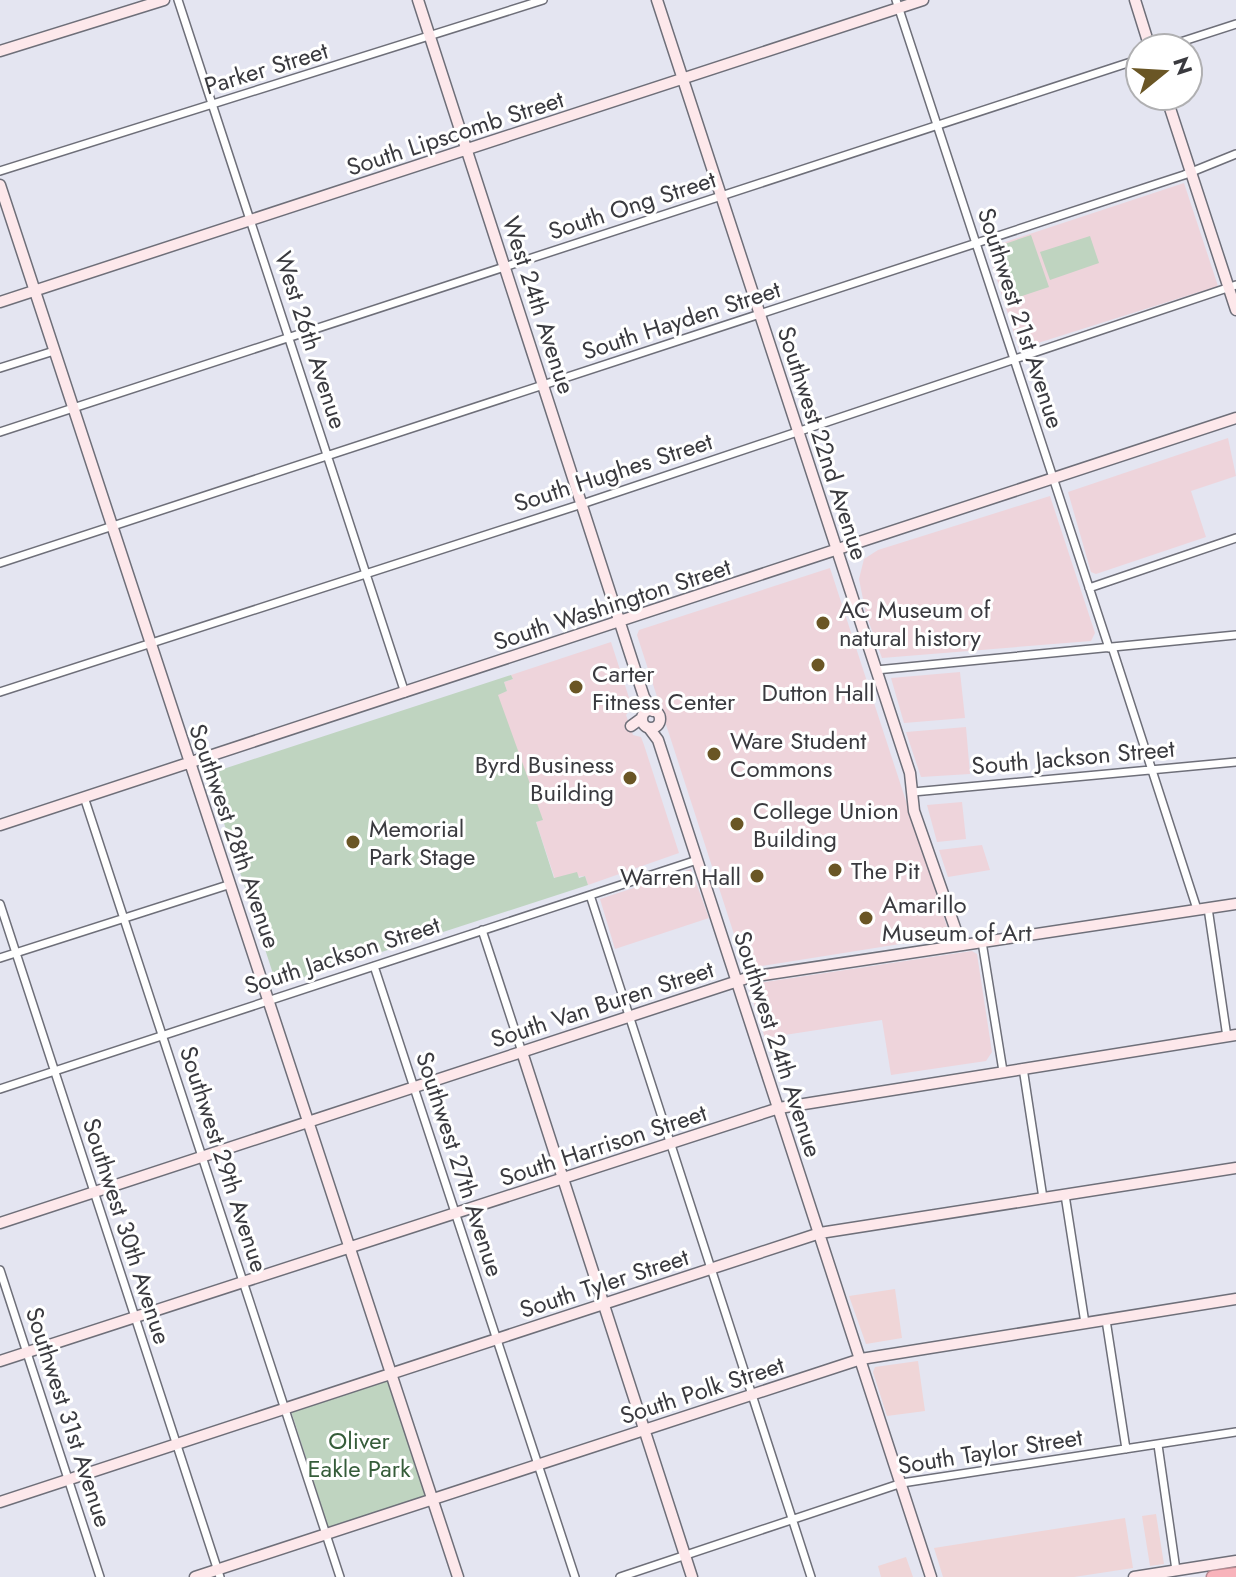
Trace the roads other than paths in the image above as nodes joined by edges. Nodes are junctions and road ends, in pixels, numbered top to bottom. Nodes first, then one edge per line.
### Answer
1 (164, 0) edge
2 (178, 0) edge
3 (418, 0) edge
4 (543, 0) edge
5 (657, 0) edge
6 (923, 0) edge
7 (1135, 0) edge
8 (897, 4) edge
9 (1236, 24) edge
10 (1145, 32) edge
11 (1204, 34) edge
12 (430, 37) junction
13 (0, 51) edge
14 (1124, 64) edge
15 (682, 80) junction
16 (214, 105) junction
17 (1171, 112) edge
18 (936, 126) junction
19 (466, 151) junction
20 (1236, 154) edge
21 (0, 171) edge
22 (1191, 171) junction
23 (0, 185) edge
24 (721, 197) junction
25 (251, 221) junction
26 (976, 243) junction
27 (506, 267) junction
28 (1232, 287) edge
29 (35, 291) junction
30 (0, 302) edge
31 (1236, 310) edge
32 (759, 316) junction
33 (290, 339) junction
34 (54, 351) junction
35 (1014, 361) junction
36 (0, 368) edge
37 (544, 386) junction
38 (73, 407) junction
39 (1236, 418) edge
40 (799, 431) junction
41 (0, 432) edge
42 (328, 457) junction
43 (1052, 478) junction
44 (582, 504) junction
45 (112, 526) junction
46 (1236, 538) edge
47 (837, 550) junction
48 (0, 563) edge
49 (365, 574) junction
50 (1089, 588) junction
51 (620, 623) junction
52 (1236, 635) edge
53 (151, 644) junction
54 (1110, 648) junction
55 (876, 670) junction
56 (0, 692) edge
57 (405, 693) junction
58 (190, 762) junction
59 (1236, 762) edge
60 (1152, 770) junction
61 (913, 792) junction
62 (84, 797) junction
63 (0, 825) edge
64 (697, 860) junction
65 (231, 884) junction
66 (590, 895) junction
67 (0, 904) edge
68 (1236, 904) edge
69 (1203, 908) junction
70 (124, 919) junction
71 (482, 930) junction
72 (982, 942) junction
73 (961, 945) junction
74 (16, 953) junction
75 (0, 958) edge
76 (374, 966) junction
77 (736, 981) junction
78 (270, 1000) junction
79 (629, 1016) junction
80 (163, 1035) junction
81 (1232, 1036) edge
82 (522, 1052) junction
83 (1023, 1068) junction
84 (54, 1070) junction
85 (1003, 1071) junction
86 (415, 1087) junction
87 (0, 1089) edge
88 (779, 1108) junction
89 (309, 1122) junction
90 (670, 1144) junction
91 (203, 1156) junction
92 (1236, 1168) edge
93 (564, 1179) junction
94 (93, 1192) junction
95 (1065, 1195) junction
96 (1043, 1198) junction
97 (456, 1216) junction
98 (0, 1223) edge
99 (820, 1233) junction
100 (350, 1250) junction
101 (711, 1269) junction
102 (0, 1270) edge
103 (244, 1284) junction
104 (1236, 1299) edge
105 (604, 1304) junction
106 (135, 1318) junction
107 (1106, 1320) junction
108 (1085, 1323) junction
109 (497, 1340) junction
110 (27, 1353) junction
111 (861, 1359) junction
112 (0, 1361) edge
113 (391, 1374) junction
114 (752, 1395) junction
115 (284, 1409) junction
116 (645, 1430) junction
117 (1236, 1432) edge
118 (176, 1444) junction
119 (1158, 1445) junction
120 (1126, 1449) junction
121 (538, 1465) junction
122 (69, 1479) junction
123 (902, 1483) junction
124 (432, 1499) junction
125 (0, 1502) edge
126 (794, 1521) junction
127 (326, 1534) junction
128 (686, 1556) junction
129 (1236, 1561) edge
130 (1176, 1570) junction
131 (219, 1573) edge
132 (1236, 1574) edge
133 (100, 1577) edge
134 (195, 1577) edge
135 (340, 1577) edge
136 (458, 1577) edge
137 (575, 1577) edge
138 (620, 1577) edge
139 (692, 1577) edge
140 (811, 1577) edge
141 (931, 1577) edge
142 (1134, 1577) edge
143 (1213, 1577) edge

1 - 13 main road
2 - 16 street, West 26th Avenue
3 - 12 main road, West 24th Avenue
4 - 12 street, Parker Street
5 - 15 main road, Southwest 22nd Avenue
6 - 8 main road, South Lipscomb Street
7 - 10 main road
8 - 15 main road, South Lipscomb Street
8 - 18 street, Southwest 21st Avenue
9 - 11 street
12 - 16 street, Parker Street
12 - 19 main road, West 24th Avenue
14 - 18 street, South Ong Street
15 - 19 main road, South Lipscomb Street
15 - 24 main road, Southwest 22nd Avenue
16 - 21 street, Parker Street
16 - 25 street, West 26th Avenue
17 - 22 main road
18 - 24 street, South Ong Street
18 - 26 street, Southwest 21st Avenue
19 - 25 main road, South Lipscomb Street
19 - 27 main road, West 24th Avenue
20 - 22 street, South Hayden Street
22 - 26 street, South Hayden Street
22 - 28 main road
23 - 29 main road, Southwest 28th Avenue
24 - 27 street, South Ong Street
24 - 32 main road, Southwest 22nd Avenue
25 - 29 main road, South Lipscomb Street
25 - 33 street, West 26th Avenue
26 - 32 street, South Hayden Street
26 - 35 street, Southwest 21st Avenue
27 - 33 street, South Ong Street
27 - 37 main road, West 24th Avenue
28 - 31 main road
28 - 35 street, South Hughes Street
29 - 30 main road, South Lipscomb Street
29 - 34 main road, Southwest 28th Avenue
32 - 37 street, South Hayden Street
32 - 40 main road, Southwest 22nd Avenue
33 - 38 street, South Ong Street
33 - 42 street, West 26th Avenue
34 - 36 street
34 - 38 main road, Southwest 28th Avenue
35 - 40 street, South Hughes Street
35 - 43 street, Southwest 21st Avenue
37 - 42 street, South Hayden Street
37 - 44 main road, West 24th Avenue
38 - 41 street, South Ong Street
38 - 45 main road, Southwest 28th Avenue
39 - 43 main road, South Washington Street
40 - 44 street, South Hughes Street
40 - 47 main road, Southwest 22nd Avenue
42 - 45 street, South Hayden Street
42 - 49 street, West 26th Avenue
43 - 47 main road, South Washington Street
43 - 50 street, Southwest 21st Avenue
44 - 49 street, South Hughes Street
44 - 51 main road, West 24th Avenue
45 - 48 street, South Hayden Street
45 - 53 main road, Southwest 28th Avenue
46 - 50 street
47 - 51 main road, South Washington Street
47 - 55 main road, Southwest 22nd Avenue
49 - 53 street, South Hughes Street
49 - 57 street, West 26th Avenue
50 - 54 street, Southwest 21st Avenue
51 - 57 main road, South Washington Street
51 - 64 main road, Southwest 24th Avenue
52 - 54 street
53 - 56 street, South Hughes Street
53 - 58 main road, Southwest 28th Avenue
54 - 55 street
54 - 60 street, Southwest 21st Avenue
55 - 61 main road, Southwest 22nd Avenue
57 - 58 main road, South Washington Street
58 - 62 main road, South Washington Street
58 - 65 main road, Southwest 28th Avenue
59 - 60 street, South Jackson Street
60 - 61 street, South Jackson Street
60 - 69 street, Southwest 21st Avenue
61 - 73 main road, Southwest 22nd Avenue
62 - 63 main road, South Washington Street
62 - 70 street, Southwest 29th Avenue
64 - 66 street, South Jackson Street
64 - 77 main road, Southwest 24th Avenue
65 - 70 street
65 - 78 main road, Southwest 28th Avenue
66 - 71 street, South Jackson Street
66 - 79 street
67 - 74 street, Southwest 30th Avenue
68 - 69 main road, South Van Buren Street
69 - 72 main road, South Van Buren Street
69 - 81 street, Southwest 21st Avenue
70 - 74 street
70 - 80 street, Southwest 29th Avenue
71 - 76 street, South Jackson Street
71 - 82 street
72 - 73 main road, South Van Buren Street
72 - 85 street
73 - 77 main road, South Van Buren Street
74 - 75 street
74 - 84 street, Southwest 30th Avenue
76 - 78 street, South Jackson Street
76 - 86 street, Southwest 27th Avenue
77 - 79 main road, South Van Buren Street
77 - 88 main road, Southwest 24th Avenue
78 - 80 street, South Jackson Street
78 - 89 main road, Southwest 28th Avenue
79 - 82 main road, South Van Buren Street
79 - 90 street
80 - 84 street, South Jackson Street
80 - 91 street, Southwest 29th Avenue
81 - 83 main road, South Harrison Street
82 - 86 main road, South Van Buren Street
82 - 93 main road
83 - 85 main road, South Harrison Street
83 - 96 street
84 - 87 street, South Jackson Street
84 - 94 street, Southwest 30th Avenue
85 - 88 main road, South Harrison Street
86 - 89 main road, South Van Buren Street
86 - 97 street, Southwest 27th Avenue
88 - 90 main road, South Harrison Street
88 - 99 main road, Southwest 24th Avenue
89 - 91 main road, South Van Buren Street
89 - 100 main road, Southwest 28th Avenue
90 - 93 main road, South Harrison Street
90 - 101 street
91 - 94 main road, South Van Buren Street
91 - 103 street, Southwest 29th Avenue
92 - 95 main road, South Tyler Street
93 - 97 main road, South Harrison Street
93 - 105 main road
94 - 98 main road, South Van Buren Street
94 - 106 street, Southwest 30th Avenue
95 - 96 main road, South Tyler Street
95 - 108 street
96 - 99 main road, South Tyler Street
97 - 100 main road, South Harrison Street
97 - 109 street, Southwest 27th Avenue
99 - 101 main road, South Tyler Street
99 - 111 main road, Southwest 24th Avenue
100 - 103 main road, South Harrison Street
100 - 113 main road, Southwest 28th Avenue
101 - 105 main road, South Tyler Street
101 - 114 street
102 - 110 street, Southwest 31st Avenue
103 - 106 main road, South Harrison Street
103 - 115 street, Southwest 29th Avenue
104 - 107 main road, South Polk Street
105 - 109 main road, South Tyler Street
105 - 116 main road
106 - 110 main road, South Harrison Street
106 - 118 street, Southwest 30th Avenue
107 - 108 main road, South Polk Street
107 - 120 street
108 - 111 main road, South Polk Street
109 - 113 main road, South Tyler Street
109 - 121 street, Southwest 27th Avenue
110 - 112 main road, South Harrison Street
110 - 122 street, Southwest 31st Avenue
111 - 114 main road, South Polk Street
111 - 123 main road, Southwest 24th Avenue
113 - 115 main road, South Tyler Street
113 - 124 main road, Southwest 28th Avenue
114 - 116 main road, South Polk Street
114 - 126 street
115 - 118 main road, South Tyler Street
115 - 127 street, Southwest 29th Avenue
116 - 121 main road, South Polk Street
116 - 128 main road
117 - 119 street, South Taylor Street
118 - 122 main road, South Tyler Street
118 - 131 street, Southwest 30th Avenue
119 - 120 street, South Taylor Street
119 - 130 street
120 - 123 street, South Taylor Street
121 - 124 main road, South Polk Street
121 - 137 street, Southwest 27th Avenue
122 - 125 main road, South Tyler Street
122 - 133 street, Southwest 31st Avenue
123 - 126 street, South Taylor Street
123 - 141 main road, Southwest 24th Avenue
124 - 127 main road, South Polk Street
124 - 136 main road, Southwest 28th Avenue
126 - 128 street, South Taylor Street
126 - 140 street
127 - 131 main road, South Polk Street
127 - 135 street, Southwest 29th Avenue
128 - 138 street, South Taylor Street
128 - 139 main road
129 - 130 main road
130 - 142 main road
131 - 134 main road, South Polk Street
132 - 143 highway

